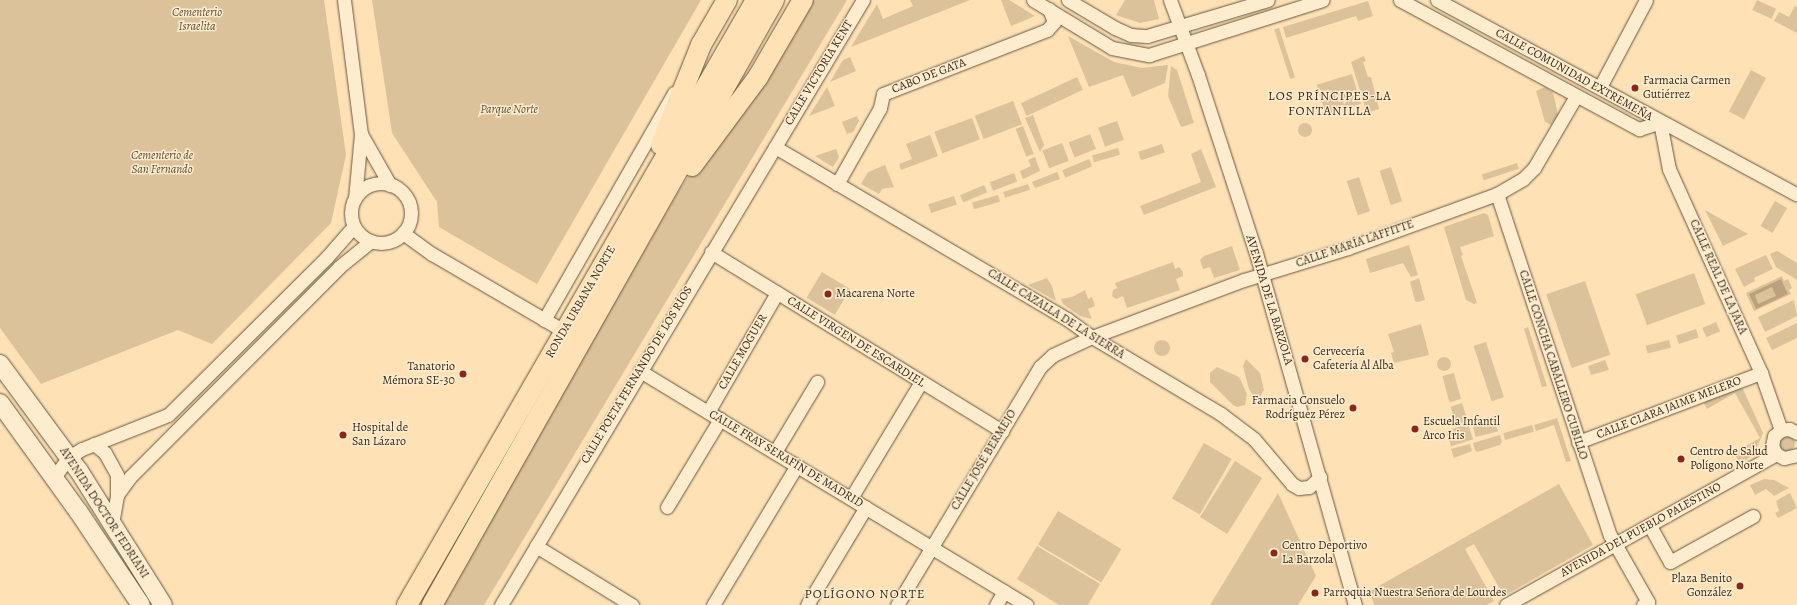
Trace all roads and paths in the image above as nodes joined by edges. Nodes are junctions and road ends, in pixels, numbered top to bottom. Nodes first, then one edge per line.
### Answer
1 (344, 0) edge
2 (727, 0) edge
3 (756, 0) edge
4 (774, 0) edge
5 (804, 0) edge
6 (863, 0) edge
7 (1033, 0) edge
8 (1068, 0) edge
9 (1170, 0) edge
10 (1268, 0) edge
11 (1322, 0) edge
12 (1400, 0) edge
13 (1437, 0) edge
14 (1646, 0) edge
15 (1049, 9) junction
16 (1180, 28) junction
17 (1186, 44) junction
18 (701, 45) junction
19 (1600, 87) junction
20 (1576, 96) junction
21 (1660, 122) junction
22 (361, 134) junction
23 (775, 147) junction
24 (837, 184) junction
25 (390, 185) junction
26 (1497, 194) junction
27 (1797, 195) edge
28 (355, 199) junction
29 (643, 215) junction
30 (354, 226) junction
31 (403, 233) junction
32 (371, 241) junction
33 (710, 252) junction
34 (1262, 275) junction
35 (777, 293) junction
36 (544, 320) junction
37 (564, 331) junction
38 (1092, 337) junction
39 (0, 364) edge
40 (640, 371) junction
41 (1761, 373) junction
42 (817, 382) dead end
43 (921, 382) junction
44 (0, 403) edge
45 (708, 412) junction
46 (168, 415) junction
47 (720, 419) junction
48 (1781, 430) junction
49 (1002, 431) junction
50 (1797, 433) edge
51 (164, 442) junction
52 (1578, 442) junction
53 (94, 444) junction
54 (776, 452) junction
55 (1776, 454) junction
56 (69, 457) junction
57 (1796, 460) edge
58 (797, 466) junction
59 (54, 477) junction
60 (1320, 477) junction
61 (117, 495) junction
62 (852, 498) junction
63 (667, 506) dead end
64 (866, 506) junction
65 (1753, 516) dead end
66 (112, 524) junction
67 (1650, 526) junction
68 (1613, 540) junction
69 (536, 546) junction
70 (932, 546) junction
71 (1004, 591) junction
72 (141, 605) edge
73 (163, 605) edge
74 (407, 605) edge
75 (432, 605) edge
76 (501, 605) edge
77 (632, 605) edge
78 (713, 605) edge
79 (807, 605) edge
80 (897, 605) edge
81 (996, 605) edge
82 (1027, 605) edge
83 (1355, 605) edge
84 (1506, 605) edge
85 (1643, 605) edge

1 - 22 street
2 - 18 main road
3 - 29 main road, RONDA URBANA NORTE
4 - 29 main road, RONDA URBANA NORTE
5 - 29 main road
6 - 23 street, CALLE VICTORIA KENT
7 - 15 street
8 - 16 street
9 - 16 street, AVENIDA DE LA BARZOLA
10 - 16 street
11 - 17 street
12 - 20 street, CALLE COMUNIDAD EXTREMEÑA
13 - 19 street, CALLE COMUNIDAD EXTREMEÑA
14 - 19 street
15 - 17 street
15 - 24 street, CABO DE GATA
16 - 17 street, AVENIDA DE LA BARZOLA
17 - 34 street, AVENIDA DE LA BARZOLA
18 - 29 main road
18 - 36 street
19 - 21 street, CALLE COMUNIDAD EXTREMEÑA
20 - 21 street, CALLE COMUNIDAD EXTREMEÑA
20 - 26 street, CALLE MARÍA LAFFITTE
21 - 27 street, CALLE COMUNIDAD EXTREMEÑA
21 - 41 street, CALLE REAL DE LA JARA
22 - 25 street
22 - 28 street
23 - 24 street, CALLE CAZALLA DE LA SIERRA
23 - 33 street, CALLE POETA FERNANDO DE LOS RÍOS
24 - 38 street, CALLE CAZALLA DE LA SIERRA
25 - 28 street
25 - 31 street
26 - 34 street, CALLE MARÍA LAFFITTE
26 - 52 street, CALLE CONCHA CABALLERO CUBILLO
28 - 30 street
29 - 37 main road, RONDA URBANA NORTE
29 - 75 main road, RONDA URBANA NORTE
30 - 32 street
30 - 46 street
31 - 32 street
31 - 36 street
32 - 51 street
33 - 35 street, CALLE VIRGEN DE ESCARDIEL
33 - 40 street, CALLE POETA FERNANDO DE LOS RÍOS
34 - 38 street, CALLE MARÍA LAFFITTE
34 - 60 street, AVENIDA DE LA BARZOLA
35 - 43 street, CALLE VIRGEN DE ESCARDIEL
35 - 45 street, CALLE MOGUER
36 - 37 street
37 - 74 main road, RONDA URBANA NORTE
38 - 49 street, CALLE JOSÉ BERMEJO
38 - 60 street, CALLE CAZALLA DE LA SIERRA
39 - 56 main road, AVENIDA DOCTOR FEDRIANI
40 - 45 street, CALLE FRAY SERAFÍN DE MADRID
40 - 69 street, CALLE POETA FERNANDO DE LOS RÍOS
41 - 48 street, CALLE REAL DE LA JARA
41 - 52 street, CALLE CLARA JAIME MELERO
42 - 54 street
43 - 49 street, CALLE VIRGEN DE ESCARDIEL
43 - 62 street
44 - 59 main road, AVENIDA DOCTOR FEDRIANI
45 - 47 street, CALLE FRAY SERAFÍN DE MADRID
46 - 51 street
46 - 53 street
47 - 54 street, CALLE FRAY SERAFÍN DE MADRID
47 - 63 street
48 - 50 street
48 - 55 street
49 - 70 street, CALLE JOSÉ BERMEJO
51 - 61 street
52 - 68 street, CALLE CONCHA CABALLERO CUBILLO
53 - 56 street
53 - 61 street
54 - 58 street, CALLE FRAY SERAFÍN DE MADRID
55 - 57 street
55 - 67 street, AVENIDA DEL PUEBLO PALESTINO
56 - 59 street
56 - 66 main road, AVENIDA DOCTOR FEDRIANI
58 - 62 street, CALLE FRAY SERAFÍN DE MADRID
58 - 78 street
59 - 72 main road, AVENIDA DOCTOR FEDRIANI
60 - 83 street, AVENIDA DE LA BARZOLA
61 - 66 street
62 - 64 street, CALLE FRAY SERAFÍN DE MADRID
64 - 70 street, CALLE FRAY SERAFÍN DE MADRID
64 - 79 street
65 - 67 street
66 - 73 main road, AVENIDA DOCTOR FEDRIANI
67 - 68 street, AVENIDA DEL PUEBLO PALESTINO
68 - 84 street, AVENIDA DEL PUEBLO PALESTINO
68 - 85 street
69 - 76 street, CALLE POETA FERNANDO DE LOS RÍOS
69 - 77 street
70 - 71 street, CALLE FRAY SERAFÍN DE MADRID
70 - 80 street, CALLE JOSÉ BERMEJO
71 - 81 street
71 - 82 street, CALLE FRAY SERAFÍN DE MADRID

